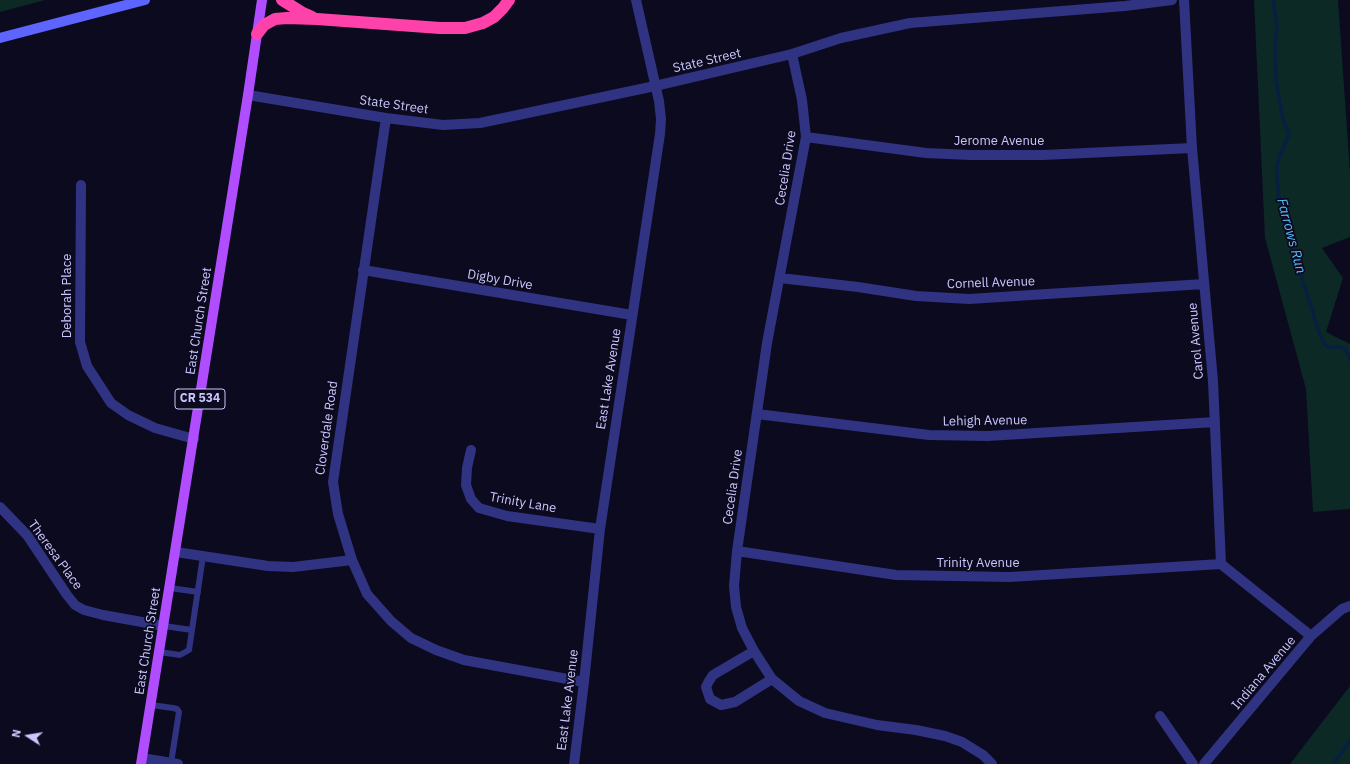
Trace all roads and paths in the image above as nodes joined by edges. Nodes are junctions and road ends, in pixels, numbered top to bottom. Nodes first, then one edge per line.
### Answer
1 (145, 0) edge
2 (262, 0) edge
3 (509, 0) edge
4 (636, 0) edge
5 (1172, 0) edge
6 (1184, 0) edge
7 (288, 2) edge
8 (317, 19) junction
9 (258, 34) junction
10 (0, 38) edge
11 (792, 54) junction
12 (655, 86) junction
13 (248, 95) junction
14 (386, 118) junction
15 (806, 137) junction
16 (1192, 148) junction
17 (81, 185) dead end
18 (363, 270) junction
19 (780, 278) junction
20 (1204, 284) junction
21 (632, 315) junction
22 (757, 414) junction
23 (1215, 422) junction
24 (194, 439) junction
25 (471, 450) dead end
26 (0, 507) edge
27 (600, 529) junction
28 (737, 551) junction
29 (176, 552) junction
30 (203, 556) junction
31 (352, 560) junction
32 (1221, 564) junction
33 (170, 588) junction
34 (198, 592) junction
35 (1350, 606) edge
36 (164, 626) junction
37 (192, 630) junction
38 (1311, 636) junction
39 (159, 652) junction
40 (754, 652) junction
41 (772, 679) junction
42 (584, 682) junction
43 (151, 704) junction
44 (1160, 716) dead end
45 (142, 761) edge
46 (174, 763) edge
47 (574, 764) edge
48 (992, 764) edge
49 (1193, 764) edge
50 (1204, 764) edge

1 - 10 main road
2 - 9 main road, East Church Street / CR 534
3 - 8 highway
4 - 12 street, East Lake Avenue
5 - 11 street, State Street
6 - 16 street, Carol Avenue
7 - 8 highway
8 - 9 highway
9 - 13 main road, East Church Street / CR 534
11 - 12 street, State Street
11 - 15 street, Cecelia Drive
12 - 14 street, State Street
12 - 21 street, East Lake Avenue
13 - 14 street, State Street
13 - 24 main road, East Church Street / CR 534
14 - 18 street, Cloverdale Road
15 - 16 street, Jerome Avenue
15 - 19 street, Cecelia Drive
16 - 20 street, Carol Avenue
17 - 24 street, Deborah Place
18 - 21 street, Digby Drive
18 - 31 street, Cloverdale Road
19 - 20 street, Cornell Avenue
19 - 22 street, Cecelia Drive
20 - 23 street, Carol Avenue
21 - 27 street, East Lake Avenue
22 - 23 street, Lehigh Avenue
22 - 28 street, Cecelia Drive
23 - 32 street, Carol Avenue
24 - 29 main road, East Church Street / CR 534
25 - 27 street, Trinity Lane
26 - 36 street, Theresa Place
27 - 42 street, East Lake Avenue
28 - 32 street, Trinity Avenue
28 - 40 street, Cecelia Drive
29 - 30 street
29 - 33 main road, East Church Street / CR 534
30 - 31 street
30 - 34 lane
31 - 42 street, Cloverdale Road
32 - 38 street
33 - 34 lane
33 - 36 main road, East Church Street / CR 534
34 - 37 lane
35 - 38 street, Indiana Avenue
36 - 37 lane
36 - 39 main road, East Church Street / CR 534
37 - 39 lane
38 - 50 street, Indiana Avenue
39 - 43 main road, East Church Street / CR 534
40 - 41 street, Cecelia Drive
40 - 41 street
41 - 48 street, Cecelia Drive
42 - 47 street, East Lake Avenue
43 - 45 main road, East Church Street / CR 534
43 - 46 lane
44 - 49 street
45 - 46 street

